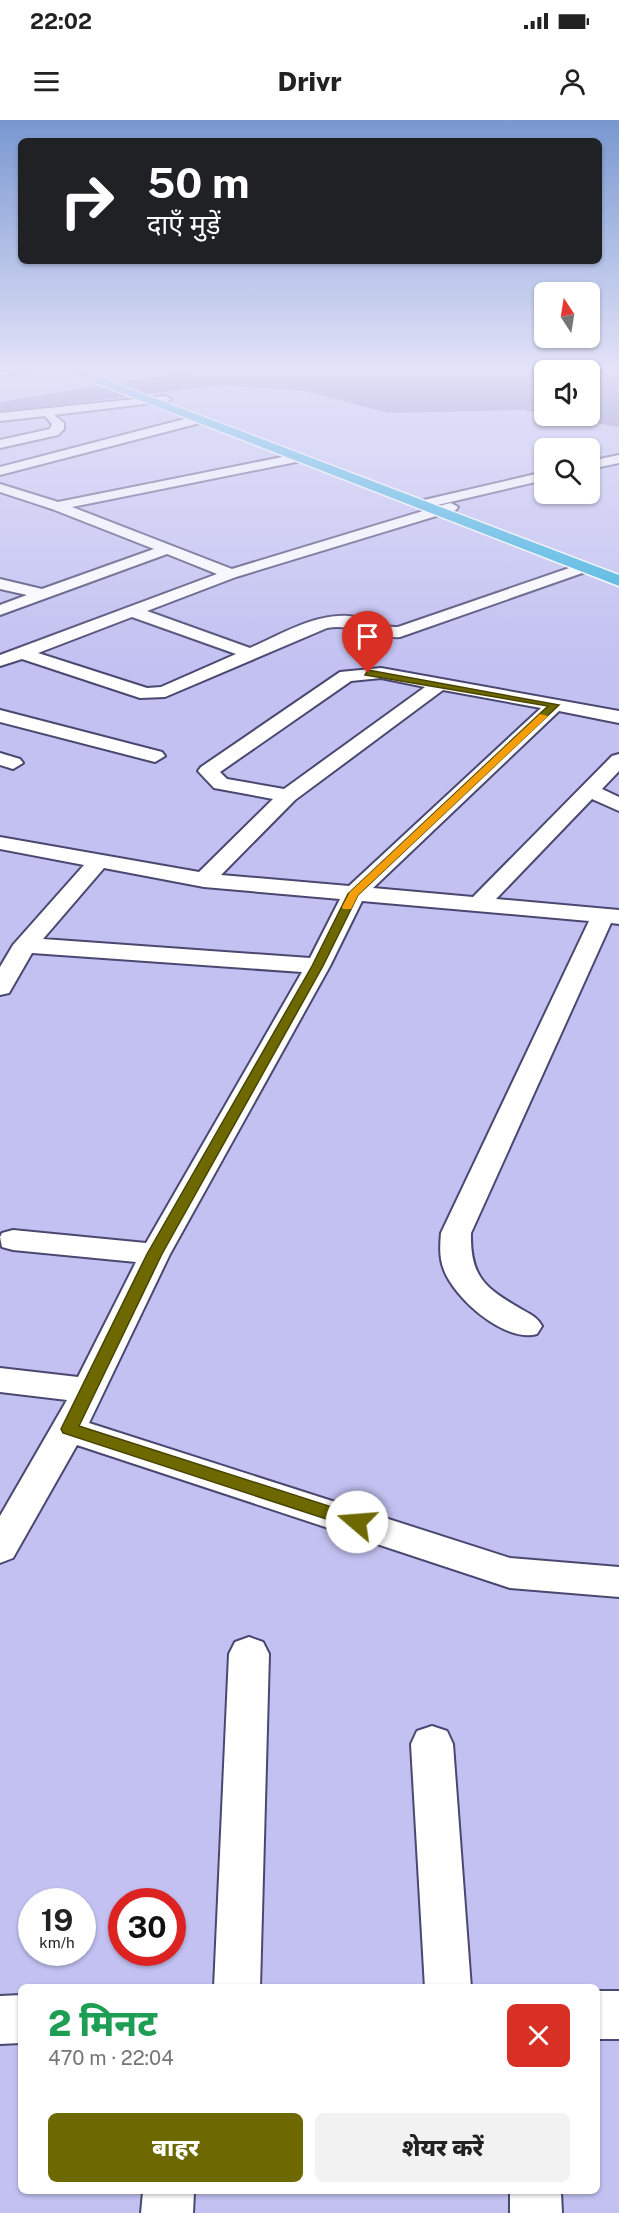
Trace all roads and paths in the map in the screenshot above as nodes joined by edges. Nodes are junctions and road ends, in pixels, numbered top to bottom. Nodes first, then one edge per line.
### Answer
1 (244, 469) edge
2 (324, 469) edge
3 (339, 469) edge
4 (534, 479) edge
5 (0, 488) edge
6 (32, 498) junction
7 (11, 505) dead end
8 (57, 506) junction
9 (441, 507) junction
10 (167, 549) junction
11 (583, 568) junction
12 (619, 570) edge
13 (231, 574) junction
14 (619, 581) edge
15 (0, 584) edge
16 (43, 594) junction
17 (0, 610) edge
18 (134, 612) junction
19 (22, 653) junction
20 (251, 654) junction
21 (0, 661) edge
22 (440, 684) junction
23 (555, 705) junction
24 (0, 716) edge
25 (619, 717) edge
26 (155, 756) dead end
27 (619, 760) edge
28 (589, 790) junction
29 (288, 796) junction
30 (619, 806) edge
31 (0, 843) edge
32 (99, 861) junction
33 (204, 880) junction
34 (354, 894) junction
35 (478, 905) junction
36 (611, 916) edge
37 (25, 945) junction
38 (318, 966) junction
39 (0, 988) edge
40 (13, 1240) dead end
41 (155, 1254) junction
42 (526, 1326) dead end
43 (0, 1380) edge
44 (88, 1390) junction
45 (69, 1429) junction
46 (0, 1548) edge
47 (619, 1582) edge
48 (249, 1654) dead end
49 (432, 1744) dead end
50 (237, 1984) edge
51 (448, 1984) edge
52 (600, 2015) edge
53 (619, 2015) edge
54 (18, 2019) edge
55 (0, 2020) edge
56 (169, 2194) edge
57 (536, 2194) edge
58 (167, 2213) edge
59 (536, 2213) edge

1 - 8 street
2 - 9 highway
3 - 9 highway
4 - 9 street
5 - 6 street
6 - 7 street
6 - 8 street
8 - 10 street
9 - 11 highway
9 - 12 highway
9 - 13 street
10 - 13 street
10 - 16 street
11 - 14 highway
11 - 20 street
13 - 18 street
15 - 16 street
16 - 17 street
18 - 19 street
18 - 20 street
19 - 20 street
19 - 21 street
22 - 23 street
22 - 29 street
22 - 29 street
23 - 25 street
23 - 34 street
24 - 26 street
27 - 28 street
28 - 30 street
28 - 35 street
29 - 33 street
31 - 32 street
32 - 33 street
32 - 37 street
33 - 34 street
34 - 35 street
34 - 38 street
35 - 36 street
36 - 42 street
37 - 38 street
37 - 39 street
38 - 41 street
40 - 41 street
41 - 44 street
43 - 44 street
44 - 45 street
45 - 46 street
45 - 47 street
48 - 50 street
49 - 51 street
52 - 53 street
54 - 55 street
56 - 58 street
57 - 59 street

